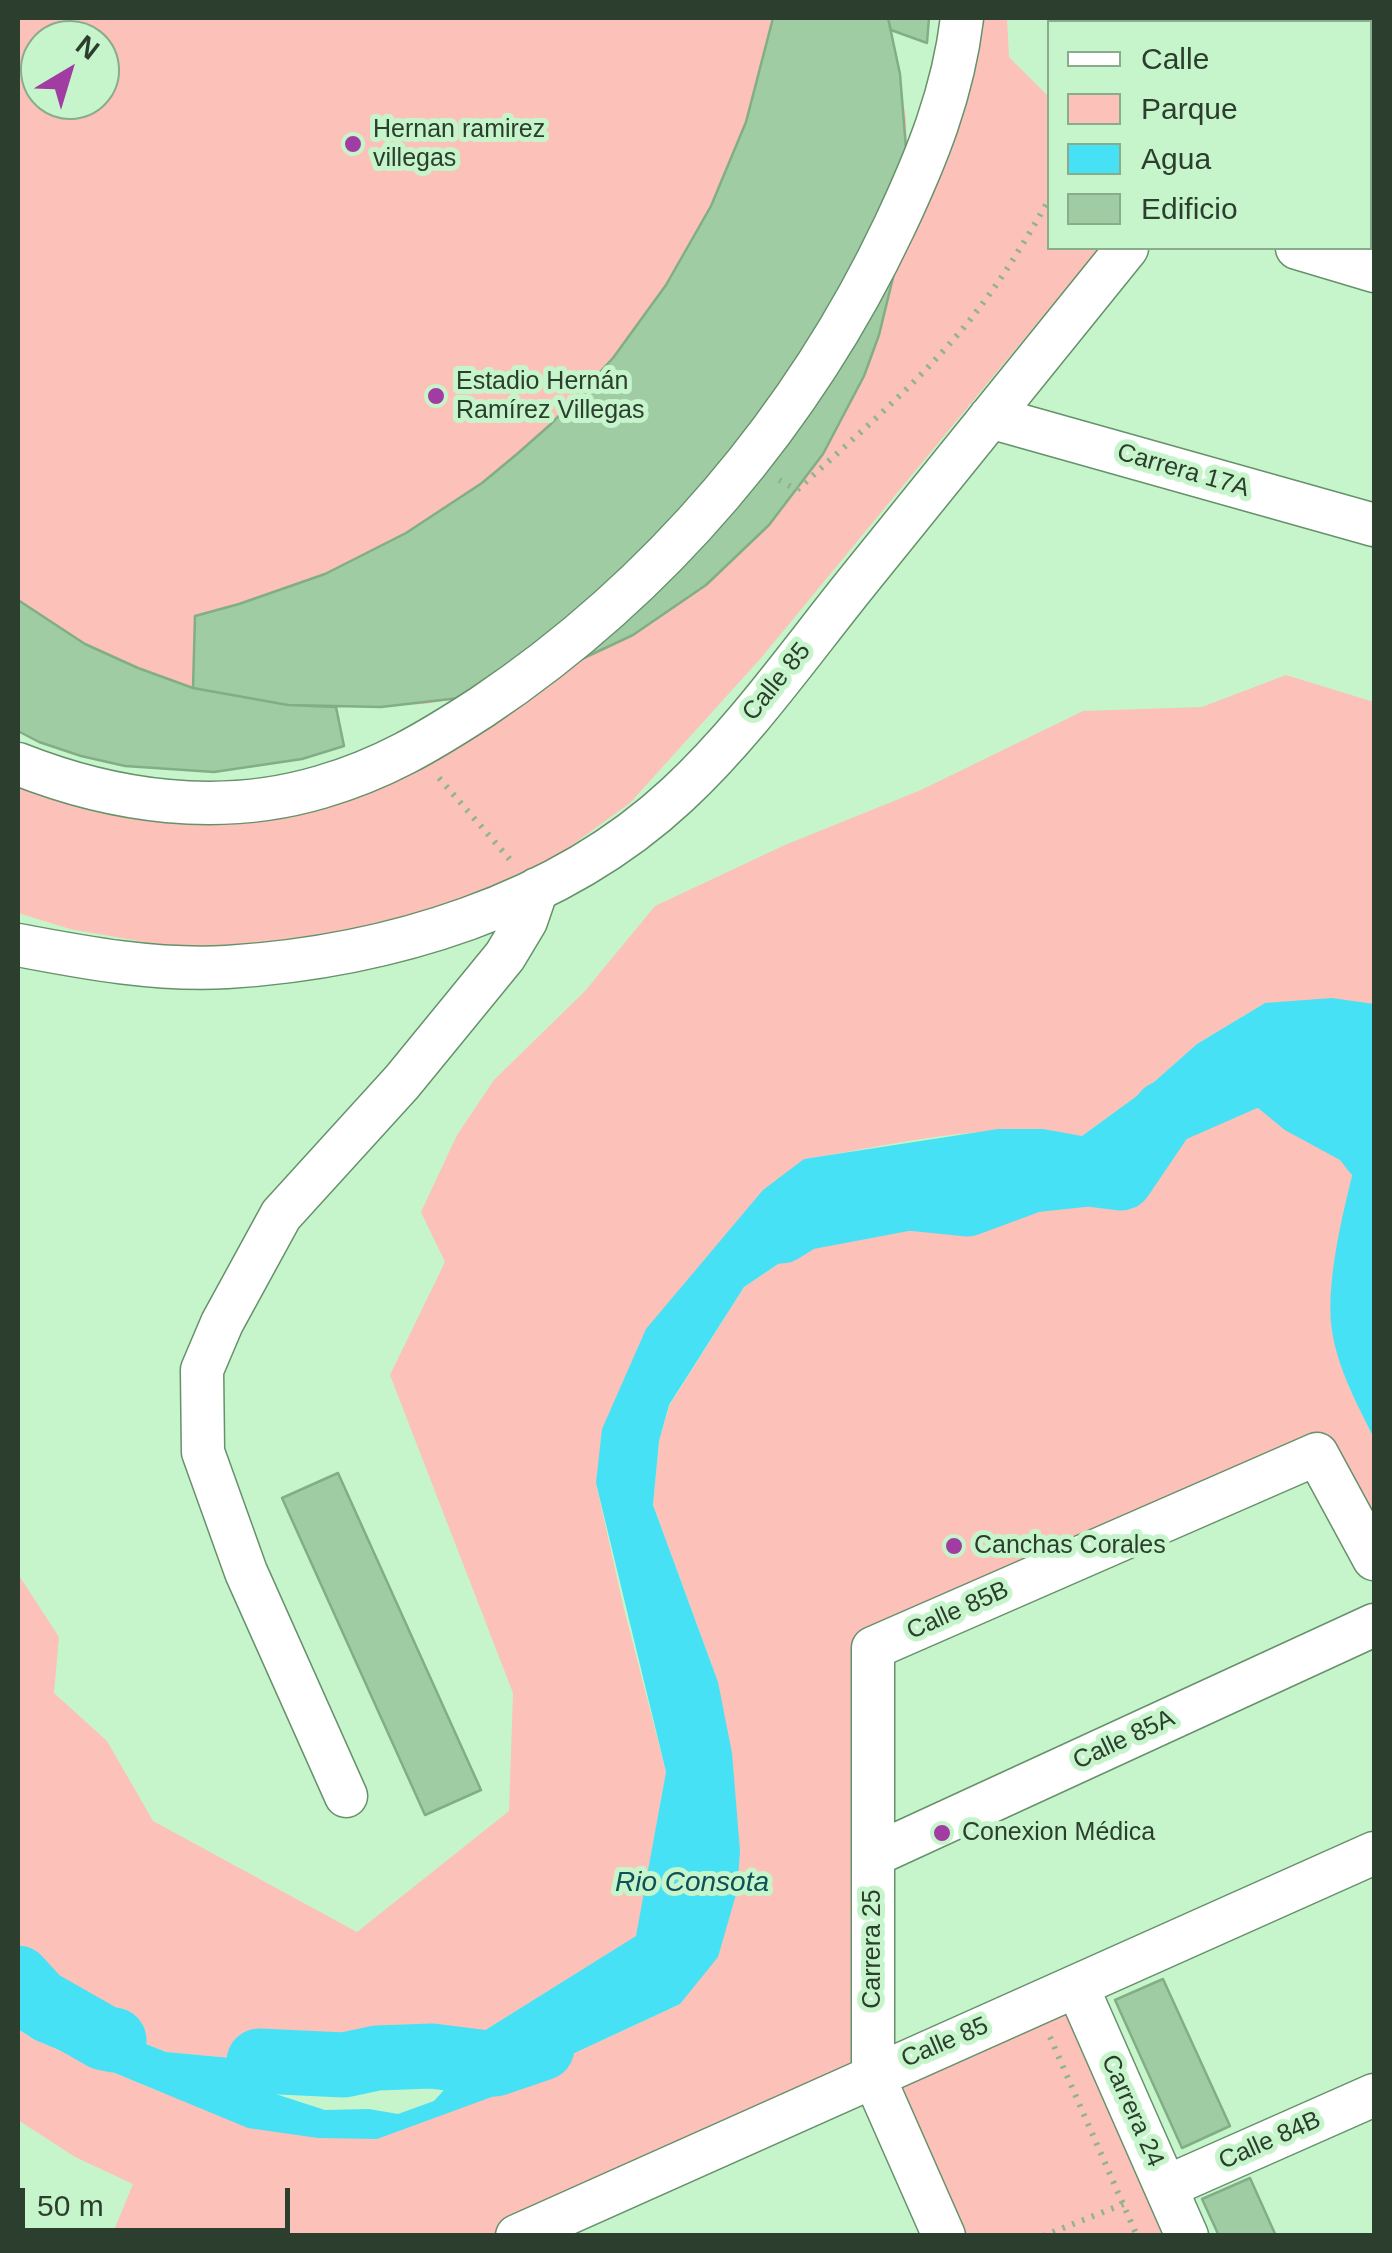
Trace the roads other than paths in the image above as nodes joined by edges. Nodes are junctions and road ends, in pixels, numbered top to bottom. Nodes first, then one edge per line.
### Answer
1 (962, 18) edge
2 (1125, 250) edge
3 (1304, 250) edge
4 (1374, 271) edge
5 (990, 418) junction
6 (1374, 525) edge
7 (18, 764) edge
8 (537, 889) junction
9 (18, 945) edge
10 (1374, 1559) edge
11 (1374, 1625) edge
12 (873, 1648) joint
13 (346, 1796) dead end
14 (1374, 1853) edge
15 (874, 1855) junction
16 (1077, 1986) junction
17 (873, 2074) junction
18 (1374, 2095) edge
19 (1166, 2188) junction
20 (516, 2236) edge
21 (944, 2236) edge
22 (1187, 2236) edge

1 - 7 street
2 - 5 street, Calle 85
3 - 4 street
5 - 6 street, Carrera 17A
5 - 8 street, Calle 85
8 - 9 street, Calle 85
8 - 13 street
10 - 12 street, Calle 85B
11 - 15 street, Calle 85A
12 - 15 street, Carrera 25
14 - 16 street, Calle 85
15 - 17 street, Carrera 25
16 - 17 street, Calle 85
16 - 19 street, Carrera 24
17 - 20 street, Calle 85
17 - 21 street, Carrera 25
18 - 19 street, Calle 84B
19 - 22 street, Carrera 24

